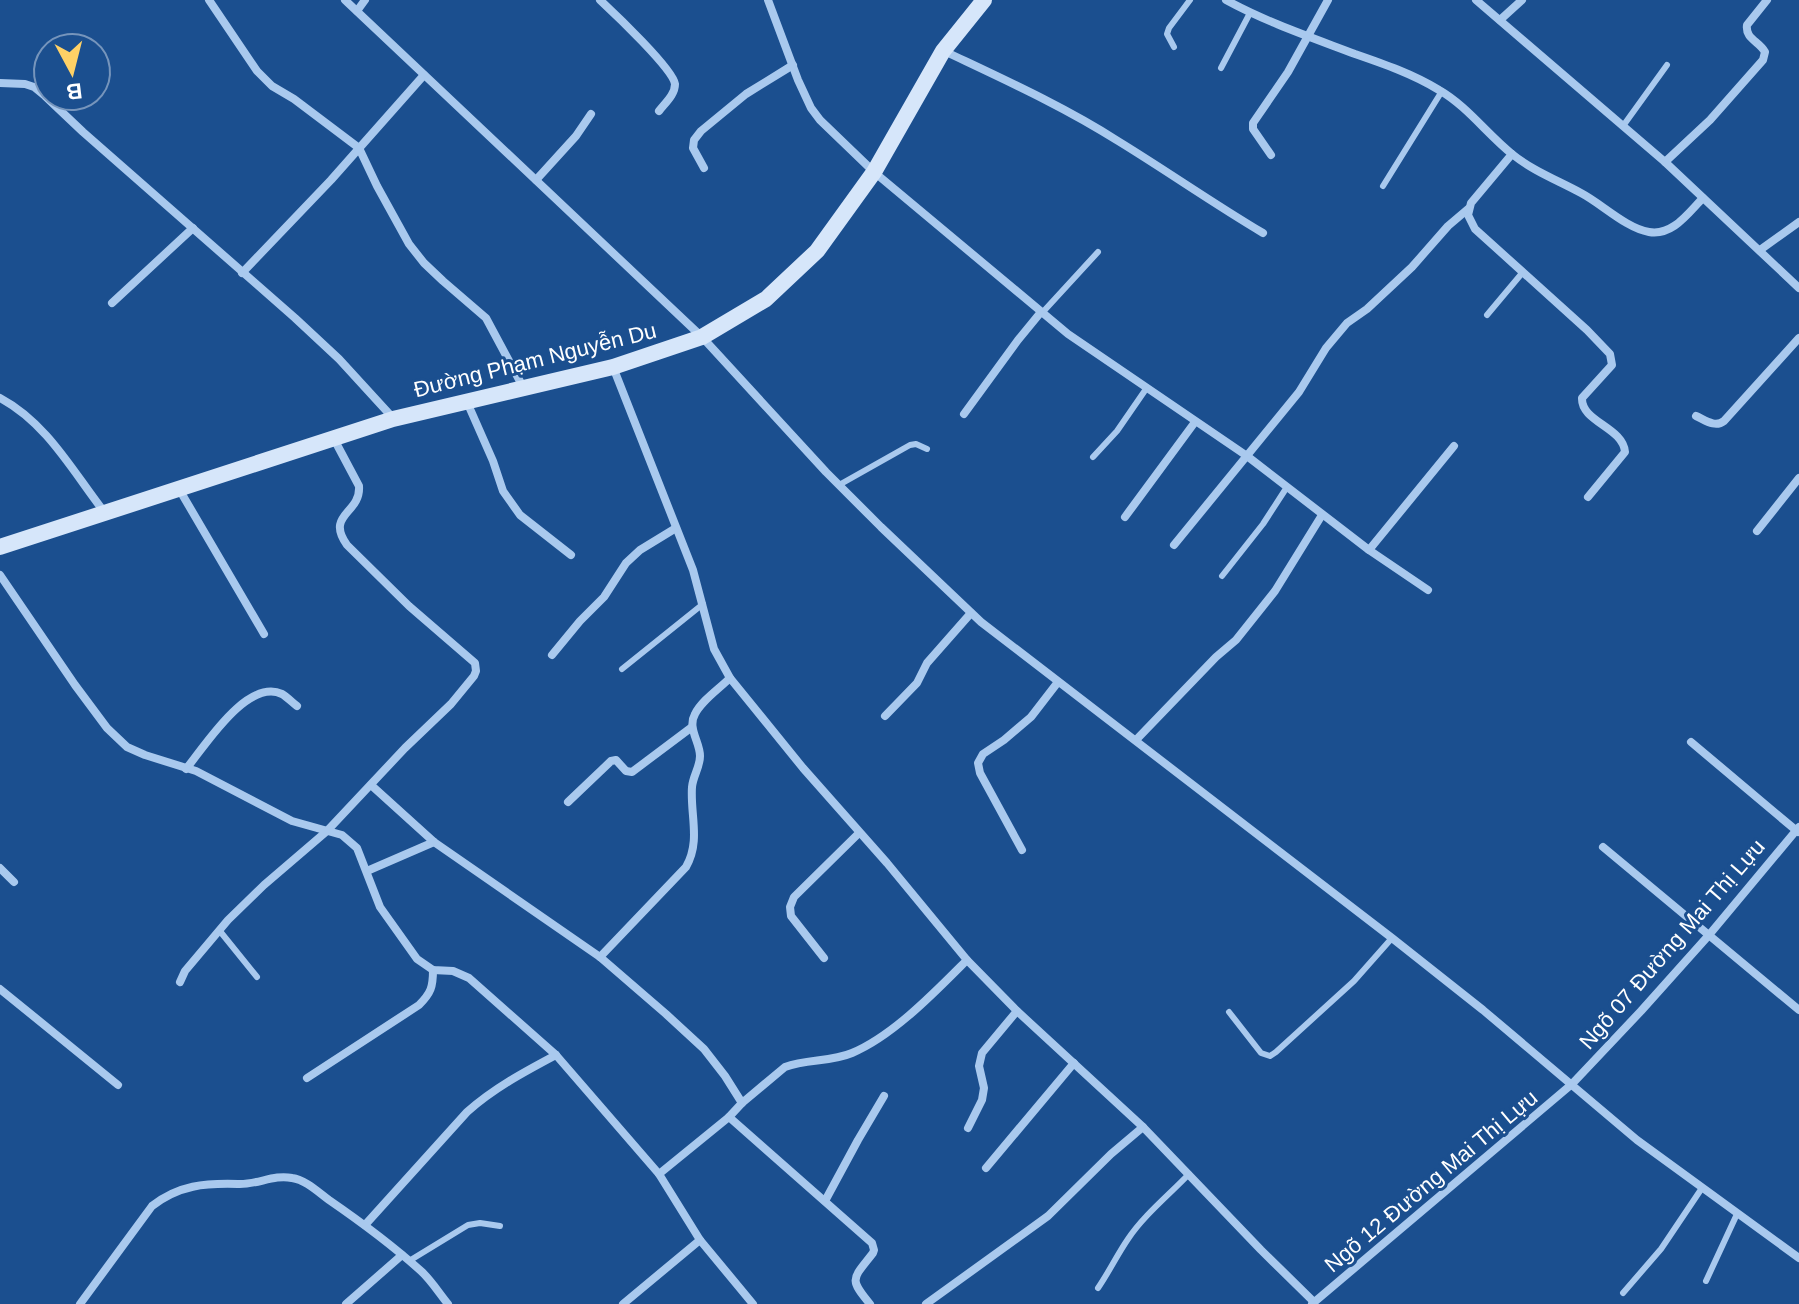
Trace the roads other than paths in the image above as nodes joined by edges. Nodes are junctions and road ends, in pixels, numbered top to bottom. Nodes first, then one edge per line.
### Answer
1 (209, 0) edge
2 (345, 0) edge
3 (365, 0) edge
4 (600, 0) edge
5 (768, 0) edge
6 (984, 0) edge
7 (1190, 0) edge
8 (1226, 0) edge
9 (1328, 0) edge
10 (1476, 0) edge
11 (1522, 0) edge
12 (1767, 0) edge
13 (357, 11) junction
14 (1250, 13) junction
15 (1500, 20) junction
16 (1307, 35) junction
17 (1174, 47) dead end
18 (943, 51) junction
19 (793, 65) junction
20 (1667, 65) dead end
21 (1221, 68) dead end
22 (424, 75) junction
23 (0, 83) edge
24 (1442, 91) junction
25 (659, 111) dead end
26 (591, 114) dead end
27 (1623, 126) junction
28 (359, 148) junction
29 (1512, 154) junction
30 (1271, 155) dead end
31 (1665, 162) junction
32 (704, 168) dead end
33 (874, 172) junction
34 (536, 180) junction
35 (1383, 186) dead end
36 (1703, 198) junction
37 (1468, 209) junction
38 (1799, 222) edge
39 (193, 228) junction
40 (1263, 233) dead end
41 (1760, 250) junction
42 (1098, 252) dead end
43 (1523, 272) junction
44 (242, 273) junction
45 (1799, 288) edge
46 (112, 303) dead end
47 (1041, 312) junction
48 (1487, 315) dead end
49 (702, 337) junction
50 (1799, 338) edge
51 (613, 367) junction
52 (523, 387) junction
53 (1146, 389) junction
54 (0, 398) edge
55 (467, 401) junction
56 (964, 414) dead end
57 (1696, 416) dead end
58 (393, 419) junction
59 (1195, 422) junction
60 (334, 438) junction
61 (1454, 446) dead end
62 (927, 449) dead end
63 (1247, 456) junction
64 (1093, 457) dead end
65 (1799, 478) edge
66 (839, 485) junction
67 (1287, 487) junction
68 (179, 489) junction
69 (1588, 497) dead end
70 (105, 513) junction
71 (1322, 515) junction
72 (1125, 517) dead end
73 (676, 528) junction
74 (1757, 531) dead end
75 (1174, 545) dead end
76 (0, 547) edge
77 (1369, 550) junction
78 (571, 555) dead end
79 (0, 575) edge
80 (1222, 576) dead end
81 (1428, 590) dead end
82 (703, 604) junction
83 (971, 613) junction
84 (264, 634) dead end
85 (552, 655) dead end
86 (622, 669) dead end
87 (730, 678) junction
88 (1058, 682) junction
89 (297, 706) dead end
90 (885, 716) dead end
91 (692, 727) junction
92 (1136, 740) junction
93 (1691, 742) dead end
94 (186, 769) junction
95 (371, 785) junction
96 (568, 802) dead end
97 (1798, 830) edge
98 (327, 831) junction
99 (859, 833) junction
100 (434, 842) junction
101 (1603, 847) dead end
102 (1022, 850) dead end
103 (0, 868) edge
104 (367, 871) junction
105 (14, 882) dead end
106 (219, 930) junction
107 (1709, 935) junction
108 (1392, 938) junction
109 (600, 957) junction
110 (824, 958) dead end
111 (967, 960) junction
112 (433, 970) junction
113 (257, 977) dead end
114 (180, 982) dead end
115 (0, 989) edge
116 (1799, 1010) edge
117 (1017, 1011) junction
118 (1229, 1012) dead end
119 (556, 1055) junction
120 (1074, 1063) junction
121 (307, 1078) dead end
122 (1572, 1084) junction
123 (118, 1085) dead end
124 (884, 1096) dead end
125 (742, 1103) junction
126 (729, 1117) junction
127 (1143, 1127) junction
128 (968, 1128) dead end
129 (986, 1168) dead end
130 (659, 1174) junction
131 (1189, 1174) junction
132 (1702, 1188) junction
133 (825, 1201) junction
134 (1737, 1214) junction
135 (365, 1225) junction
136 (500, 1226) dead end
137 (700, 1240) junction
138 (406, 1258) junction
139 (1799, 1258) edge
140 (1706, 1281) dead end
141 (1098, 1288) dead end
142 (1623, 1293) dead end
143 (1317, 1302) edge
144 (80, 1304) edge
145 (346, 1304) edge
146 (448, 1304) edge
147 (623, 1304) edge
148 (753, 1304) edge
149 (870, 1304) edge
150 (926, 1304) edge

1 - 28 street
2 - 13 street
3 - 13 street
4 - 25 street
5 - 19 street
6 - 18 main road, Đường Phạm Nguyễn Du
7 - 17 lane
8 - 14 street
9 - 16 street
10 - 15 street
11 - 15 street
12 - 31 street
13 - 22 street
14 - 16 street
14 - 21 lane
15 - 27 street
16 - 24 street
16 - 30 street
18 - 33 main road, Đường Phạm Nguyễn Du
18 - 40 street
19 - 32 street
19 - 33 street
20 - 27 lane
22 - 28 street
22 - 34 street
23 - 39 street
24 - 29 street
24 - 35 lane
26 - 34 street
27 - 31 street
28 - 44 street
28 - 52 street
29 - 36 street
29 - 37 street
31 - 36 street
33 - 47 street
33 - 49 main road, Đường Phạm Nguyễn Du
34 - 49 street
36 - 41 street
37 - 43 street
37 - 63 street
38 - 41 street
39 - 44 street
39 - 46 street
41 - 45 street
42 - 47 lane
43 - 48 lane
43 - 69 street
44 - 58 street
47 - 53 street
47 - 56 street
49 - 51 main road, Đường Phạm Nguyễn Du
49 - 66 street
50 - 57 street
51 - 52 main road, Đường Phạm Nguyễn Du
51 - 73 street
52 - 55 main road, Đường Phạm Nguyễn Du
53 - 59 street
53 - 64 lane
54 - 70 street
55 - 58 main road, Đường Phạm Nguyễn Du
55 - 78 street
58 - 60 main road, Đường Phạm Nguyễn Du
59 - 63 street
59 - 72 street
60 - 68 main road, Đường Phạm Nguyễn Du
60 - 95 street
61 - 77 street
62 - 66 lane
63 - 67 street
63 - 75 street
65 - 74 street
66 - 83 street
67 - 71 street
67 - 80 lane
68 - 70 main road, Đường Phạm Nguyễn Du
68 - 84 street
70 - 76 main road, Đường Phạm Nguyễn Du
71 - 77 street
71 - 92 street
73 - 82 street
73 - 85 street
77 - 81 street
79 - 94 street
82 - 86 lane
82 - 87 street
83 - 88 street
83 - 90 street
87 - 91 street
87 - 99 street
88 - 92 street
88 - 102 street
89 - 94 street
91 - 96 street
91 - 109 street
92 - 108 street
93 - 97 street
94 - 98 street
95 - 98 street
95 - 100 street
97 - 107 street, Ngõ 07 Đường Mai Thị Lựu
98 - 104 street
98 - 106 street
99 - 110 street
99 - 111 street
100 - 104 street
100 - 109 street
101 - 107 street
103 - 105 street
104 - 112 street
106 - 113 lane
106 - 114 street
107 - 116 street
107 - 122 street, Ngõ 07 Đường Mai Thị Lựu
108 - 118 lane
108 - 122 street
109 - 125 street
111 - 117 street
111 - 125 street
112 - 119 street
112 - 121 street
115 - 123 street
117 - 120 street
117 - 128 street
119 - 130 street
119 - 135 street
120 - 127 street
120 - 129 street
122 - 132 street
122 - 143 street, Ngõ 12 Đường Mai Thị Lựu
124 - 133 street
125 - 126 street
126 - 130 street
126 - 133 street
127 - 131 street
127 - 150 street
130 - 137 street
131 - 141 lane
131 - 143 street
132 - 134 street
132 - 142 lane
133 - 149 street
134 - 139 street
134 - 140 lane
135 - 138 street
135 - 144 street
136 - 138 lane
137 - 147 street
137 - 148 street
138 - 145 street
138 - 146 street

